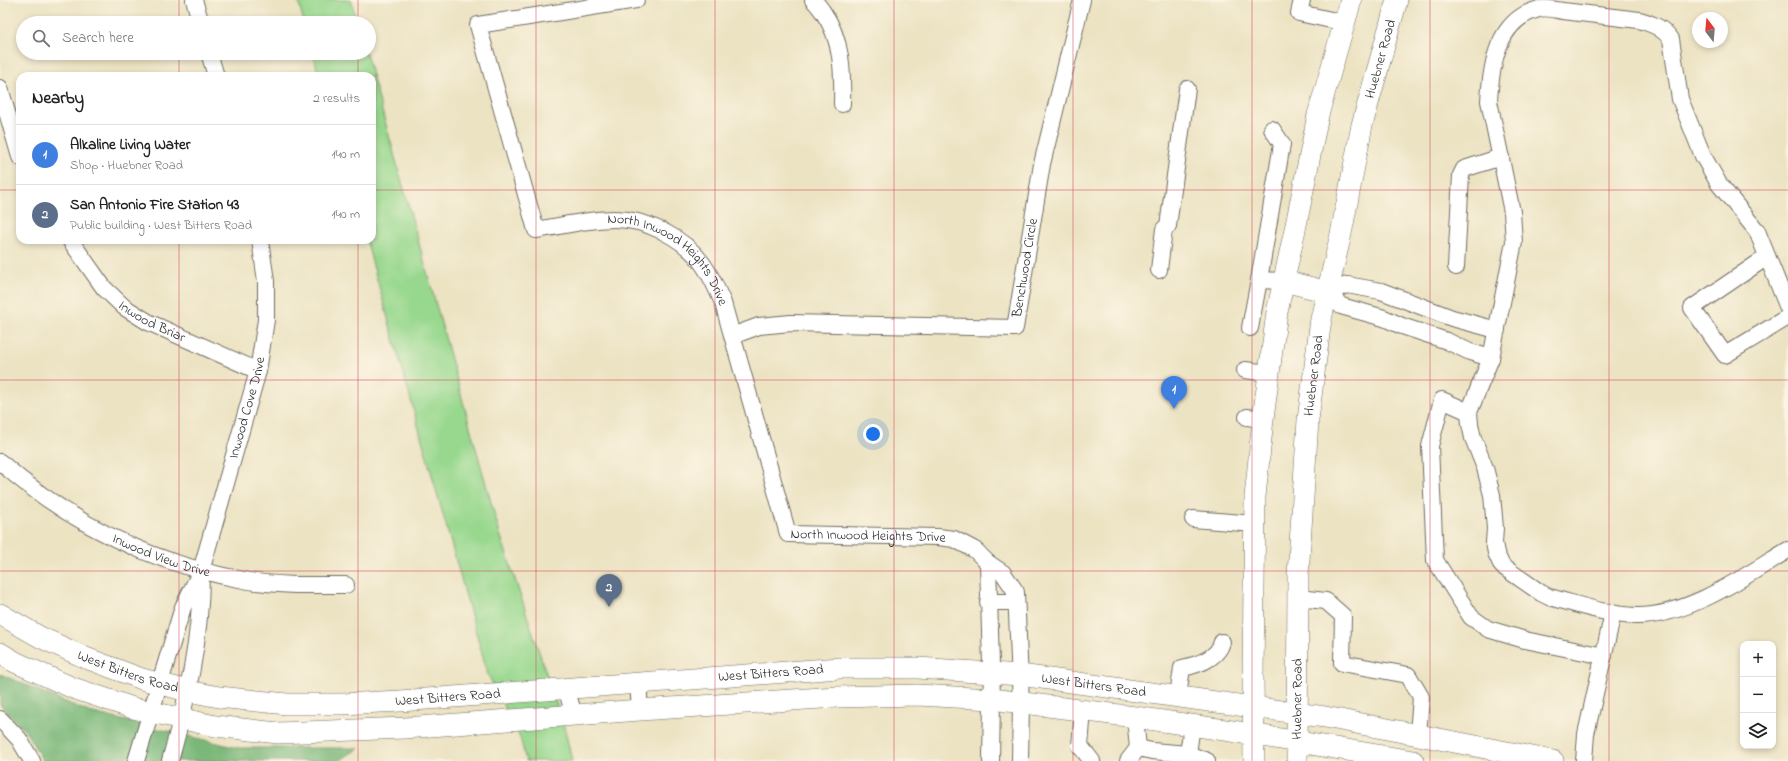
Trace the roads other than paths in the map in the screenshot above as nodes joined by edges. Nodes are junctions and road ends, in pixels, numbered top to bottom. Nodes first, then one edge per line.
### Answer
1 (194, 0) edge
2 (636, 0) edge
3 (813, 0) edge
4 (1082, 0) edge
5 (1302, 0) edge
6 (1351, 0) edge
7 (1397, 0) edge
8 (199, 16) edge
9 (1345, 23) junction
10 (211, 60) edge
11 (215, 72) edge
12 (0, 88) edge
13 (1187, 89) dead end
14 (842, 104) dead end
15 (1272, 129) dead end
16 (16, 142) edge
17 (1501, 157) junction
18 (73, 244) edge
19 (261, 244) edge
20 (1768, 257) junction
21 (1456, 267) dead end
22 (1159, 270) dead end
23 (1259, 280) junction
24 (1284, 281) junction
25 (1328, 292) junction
26 (1788, 308) edge
27 (1788, 317) edge
28 (1250, 328) dead end
29 (1497, 330) junction
30 (732, 336) junction
31 (1491, 358) junction
32 (1245, 370) dead end
33 (258, 371) junction
34 (1268, 374) junction
35 (1470, 412) junction
36 (0, 462) edge
37 (1193, 519) dead end
38 (1255, 524) junction
39 (1788, 550) edge
40 (988, 563) junction
41 (201, 571) junction
42 (346, 585) dead end
43 (1298, 598) junction
44 (988, 602) junction
45 (1016, 602) junction
46 (0, 614) edge
47 (1613, 614) junction
48 (179, 620) junction
49 (198, 624) junction
50 (1222, 642) dead end
51 (0, 653) edge
52 (1604, 656) junction
53 (990, 673) junction
54 (1020, 675) junction
55 (638, 682) junction
56 (159, 684) junction
57 (566, 688) junction
58 (188, 691) junction
59 (1178, 696) junction
60 (992, 699) junction
61 (1021, 703) junction
62 (1253, 706) junction
63 (640, 710) junction
64 (1083, 710) junction
65 (151, 712) junction
66 (1298, 713) junction
67 (574, 715) junction
68 (1135, 717) junction
69 (0, 719) edge
70 (181, 719) junction
71 (1192, 725) junction
72 (1254, 734) junction
73 (1418, 734) junction
74 (1297, 751) edge
75 (1136, 754) edge
76 (1182, 756) edge
77 (32, 761) edge
78 (136, 761) edge
79 (170, 761) edge
80 (991, 761) edge
81 (1020, 761) edge
82 (1092, 761) edge
83 (1128, 761) edge
84 (1207, 761) edge
85 (1254, 761) edge
86 (1413, 761) edge
87 (1552, 761) edge
88 (1584, 761) edge

1 - 8 street
2 - 30 street, North Inwood Heights Drive
3 - 14 street
4 - 30 street, Benchwood Circle
5 - 9 street
6 - 9 main road
7 - 25 main road, Huebner Road
9 - 24 main road
10 - 11 street
12 - 16 street
13 - 22 street
15 - 23 street
17 - 20 street
17 - 21 street
17 - 29 street
18 - 33 street, Inwood Briar
19 - 33 street, Inwood Cove Drive
20 - 26 street
20 - 27 street
23 - 24 street
23 - 28 street
24 - 25 main road
24 - 34 main road
25 - 29 street
25 - 31 street
25 - 43 main road, Huebner Road
29 - 31 street
30 - 40 street, North Inwood Heights Drive
31 - 35 street
32 - 34 street
33 - 41 street, Inwood Cove Drive
34 - 38 main road
35 - 47 street
35 - 52 street
36 - 41 street, Inwood View Drive
37 - 38 street
38 - 62 main road
39 - 47 street
40 - 44 street
40 - 45 street, North Inwood Heights Drive
41 - 42 street, Inwood View Drive
41 - 48 street, Inwood Cove Drive
41 - 49 street, Inwood Cove Drive
43 - 66 main road, Huebner Road
43 - 73 street
44 - 45 street
44 - 53 street
45 - 54 street, North Inwood Heights Drive
46 - 56 main road, West Bitters Road
47 - 52 street
48 - 49 street
48 - 56 street, Inwood Cove Drive
49 - 58 street, Inwood Cove Drive
50 - 59 street
51 - 65 main road, West Bitters Road
52 - 88 street
53 - 54 main road, West Bitters Road
53 - 55 main road, West Bitters Road
53 - 60 street
54 - 59 main road, West Bitters Road
54 - 61 street, North Inwood Heights Drive
55 - 57 main road, West Bitters Road
55 - 63 street
56 - 58 main road, West Bitters Road
56 - 65 street, Inwood Cove Drive
57 - 58 main road, West Bitters Road
57 - 67 street
58 - 70 street, Inwood Cove Drive
59 - 62 main road, West Bitters Road
60 - 61 main road, West Bitters Road
60 - 63 main road, West Bitters Road
60 - 80 street
61 - 64 main road, West Bitters Road
61 - 81 street, North Inwood Heights Drive
62 - 66 main road, West Bitters Road
62 - 72 main road
63 - 67 main road, West Bitters Road
64 - 68 main road, West Bitters Road
64 - 82 street
65 - 70 main road, West Bitters Road
65 - 78 street, Inwood Cove Drive
66 - 73 main road, West Bitters Road
66 - 74 main road, Huebner Road
67 - 70 main road, West Bitters Road
68 - 71 main road, West Bitters Road
68 - 75 street
69 - 77 street
70 - 79 street, Inwood Cove Drive
71 - 72 main road, West Bitters Road
71 - 76 street
72 - 74 main road, West Bitters Road
72 - 85 main road
73 - 87 main road, West Bitters Road
74 - 86 main road, West Bitters Road
75 - 76 street
75 - 83 street
76 - 84 street

